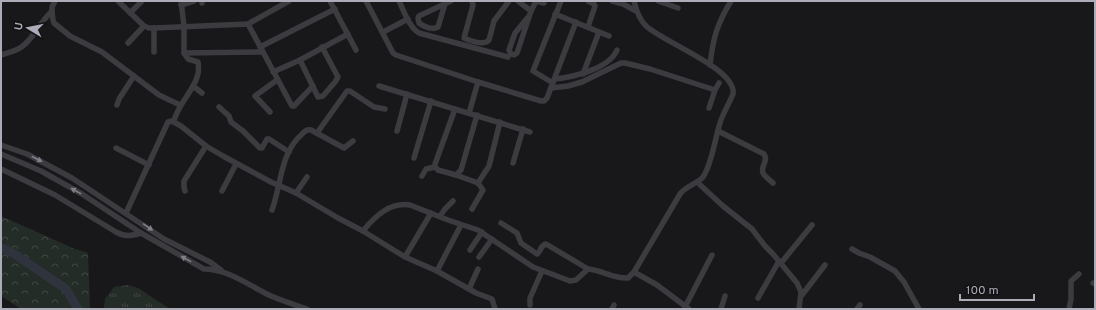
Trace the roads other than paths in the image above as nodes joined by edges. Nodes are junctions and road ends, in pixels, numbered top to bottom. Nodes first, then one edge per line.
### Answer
1 (118, 1) edge
2 (142, 1) edge
3 (194, 1) edge
4 (281, 1) edge
5 (289, 1) edge
6 (330, 1) edge
7 (366, 1) edge
8 (399, 1) edge
9 (451, 1) edge
10 (472, 1) edge
11 (509, 1) edge
12 (518, 1) edge
13 (561, 1) edge
14 (588, 1) edge
15 (612, 1) edge
16 (634, 1) edge
17 (658, 1) edge
18 (731, 1) edge
19 (53, 2) edge
20 (181, 3) edge
21 (544, 3) dead end
22 (445, 4) junction
23 (278, 7) junction
24 (678, 8) dead end
25 (335, 9) junction
26 (52, 11) junction
27 (636, 11) junction
28 (130, 12) junction
29 (530, 13) junction
30 (555, 14) junction
31 (408, 20) junction
32 (576, 22) junction
33 (248, 24) junction
34 (144, 26) junction
35 (184, 26) junction
36 (588, 27) junction
37 (154, 28) junction
38 (382, 32) junction
39 (599, 32) junction
40 (348, 34) junction
41 (609, 36) dead end
42 (128, 43) dead end
43 (322, 47) junction
44 (261, 50) junction
45 (356, 50) dead end
46 (617, 50) dead end
47 (154, 52) dead end
48 (184, 53) junction
49 (201, 53) junction
50 (1, 55) edge
51 (508, 57) dead end
52 (300, 60) junction
53 (198, 62) junction
54 (710, 65) junction
55 (273, 72) junction
56 (583, 74) junction
57 (134, 76) junction
58 (277, 80) junction
59 (478, 82) junction
60 (719, 83) dead end
61 (553, 84) junction
62 (192, 86) junction
63 (313, 86) junction
64 (379, 86) dead end
65 (716, 90) junction
66 (202, 93) dead end
67 (407, 94) junction
68 (431, 101) junction
69 (117, 105) dead end
70 (180, 105) junction
71 (219, 107) dead end
72 (709, 108) dead end
73 (385, 109) dead end
74 (454, 109) junction
75 (270, 112) dead end
76 (469, 113) junction
77 (477, 115) junction
78 (174, 121) junction
79 (500, 122) junction
80 (523, 129) junction
81 (718, 130) junction
82 (397, 131) dead end
83 (530, 132) dead end
84 (317, 133) junction
85 (353, 141) dead end
86 (1, 144) edge
87 (206, 146) junction
88 (116, 148) dead end
89 (289, 152) junction
90 (1, 154) edge
91 (414, 158) dead end
92 (513, 163) dead end
93 (236, 164) junction
94 (149, 165) junction
95 (435, 167) junction
96 (1, 169) edge
97 (456, 175) junction
98 (422, 176) dead end
99 (307, 177) dead end
100 (697, 182) junction
101 (478, 183) junction
102 (773, 183) dead end
103 (278, 185) junction
104 (185, 191) dead end
105 (222, 191) dead end
106 (296, 193) junction
107 (453, 201) dead end
108 (472, 209) dead end
109 (272, 210) dead end
110 (126, 213) junction
111 (431, 213) junction
112 (440, 216) junction
113 (501, 223) dead end
114 (461, 224) junction
115 (812, 224) dead end
116 (360, 230) junction
117 (482, 232) junction
118 (141, 233) junction
119 (355, 236) dead end
120 (492, 239) junction
121 (852, 249) dead end
122 (470, 250) dead end
123 (712, 255) dead end
124 (479, 256) dead end
125 (405, 257) junction
126 (780, 262) junction
127 (825, 265) dead end
128 (478, 269) dead end
129 (588, 269) junction
130 (437, 271) junction
131 (542, 271) junction
132 (222, 272) junction
133 (634, 272) junction
134 (1079, 274) dead end
135 (469, 289) junction
136 (802, 295) junction
137 (725, 296) dead end
138 (758, 298) dead end
139 (530, 305) dead end
140 (684, 307) edge
141 (307, 309) edge
142 (495, 309) edge
143 (721, 309) edge
144 (799, 309) edge
145 (919, 309) edge
146 (1069, 309) edge

1 - 28 street
2 - 28 street
3 - 20 street
4 - 23 street
5 - 23 street
6 - 25 street
7 - 38 street
8 - 31 street
9 - 22 street
10 - 11 street
12 - 29 street
13 - 30 street
14 - 36 street
15 - 27 street
16 - 27 street
17 - 24 street
18 - 54 street
19 - 26 street
20 - 35 street
21 - 29 street
22 - 22 street
23 - 33 street
25 - 40 street
25 - 44 street
26 - 50 street
26 - 57 street
27 - 54 street
28 - 34 street
29 - 29 street
30 - 32 street
30 - 61 street
31 - 38 street
31 - 51 street
32 - 36 street
32 - 61 street
33 - 35 street
33 - 44 street
34 - 37 street
34 - 42 street
35 - 37 street
35 - 48 street
36 - 39 street
37 - 47 street
38 - 59 street
39 - 41 street
39 - 56 street
40 - 43 street
40 - 45 street
43 - 52 street
43 - 63 street
44 - 49 street
44 - 55 street
46 - 56 street
48 - 49 street
48 - 53 street
49 - 53 street
52 - 55 street
52 - 63 street
53 - 62 street
54 - 81 street
55 - 58 street
56 - 61 street
57 - 69 street
57 - 70 street
58 - 63 street
58 - 75 street
59 - 61 street
59 - 76 street
60 - 65 street
61 - 65 street
62 - 66 street
62 - 70 street
64 - 67 street
65 - 72 street
67 - 68 street
67 - 82 street
68 - 74 street
68 - 91 street
70 - 78 street
71 - 89 street
73 - 84 street
74 - 76 street
74 - 95 street
76 - 77 street
77 - 79 street
77 - 97 street
78 - 87 street
78 - 94 street
79 - 80 street
79 - 101 street
80 - 83 street
80 - 92 street
81 - 100 street
81 - 102 street
84 - 85 street
84 - 89 street
86 -> 110 street
87 - 93 street
87 - 104 street
88 - 94 street
89 - 103 street
118 -> 90 street
93 - 103 street
93 - 105 street
94 - 110 street
95 - 97 street
95 - 98 street
96 - 118 street
97 - 101 street
99 - 106 street
100 - 126 street
100 - 133 street
101 - 108 street
103 - 106 street
103 - 109 street
106 - 116 street
107 - 112 street
110 -> 132 street
111 - 112 street
111 - 116 street
111 - 125 street
112 - 114 street
113 - 129 street
114 - 117 street
114 - 130 street
115 - 126 street
116 - 119 street
116 - 125 street
117 - 120 street
117 - 122 street
132 -> 118 street
120 - 124 street
120 - 131 street
121 - 145 street
123 - 140 street
125 - 130 street
126 - 136 street
126 - 138 street
127 - 136 street
128 - 135 street
129 - 131 street
129 - 133 street
130 - 135 street
131 - 139 street
132 - 141 street
133 - 140 street
134 - 146 street
135 - 142 street
136 - 144 street
137 - 143 street

